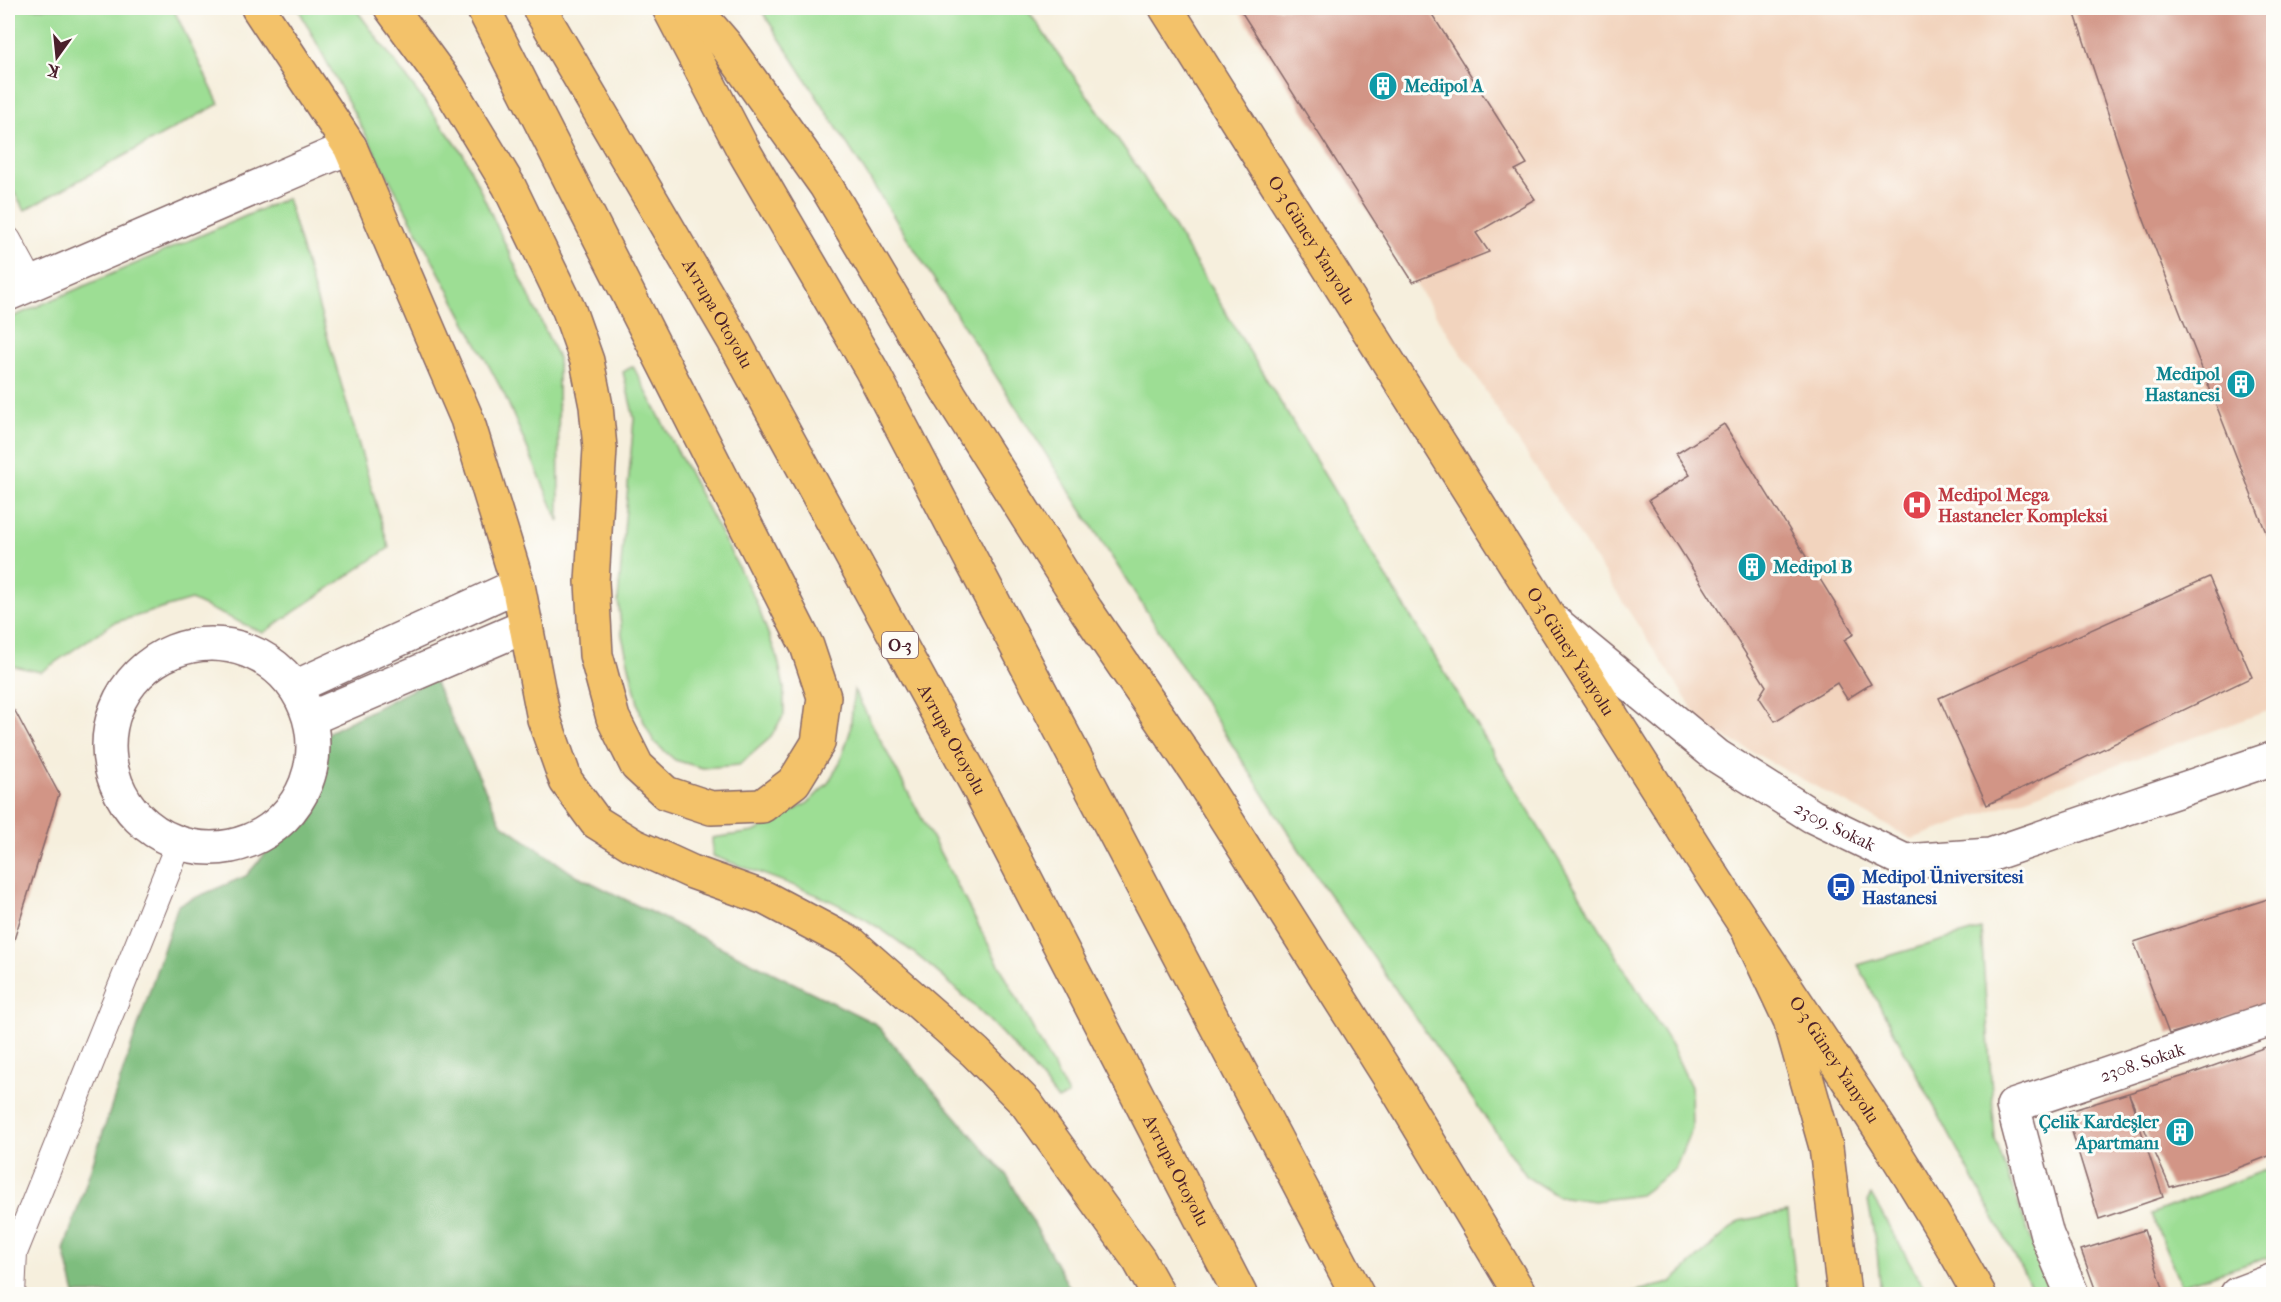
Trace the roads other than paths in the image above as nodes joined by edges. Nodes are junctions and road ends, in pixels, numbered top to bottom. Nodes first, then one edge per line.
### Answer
1 (258, 8) edge
2 (391, 8) edge
3 (483, 8) edge
4 (539, 8) edge
5 (669, 8) edge
6 (694, 8) edge
7 (1166, 8) edge
8 (350, 147) junction
9 (8, 240) edge
10 (20, 289) edge
11 (518, 585) junction
12 (1549, 618) junction
13 (526, 626) junction
14 (295, 687) junction
15 (311, 718) junction
16 (2274, 758) edge
17 (179, 843) junction
18 (1750, 935) junction
19 (2274, 1018) edge
20 (2274, 1280) edge
21 (12, 1294) edge
22 (1158, 1294) edge
23 (1240, 1294) edge
24 (1357, 1294) edge
25 (1520, 1294) edge
26 (1844, 1294) edge
27 (1979, 1294) edge
28 (2073, 1294) edge
29 (2238, 1294) edge

1 - 8 main road
2 - 3 main road
4 - 23 main road, Avrupa Otoyolu / O-3
5 - 24 main road
6 - 25 main road
7 - 12 main road, O-3 Güney Yanyolu
8 - 10 street
8 - 11 main road
9 - 10 lane
11 - 13 main road
11 - 14 street
12 - 16 street, 2309. Sokak
12 - 18 main road, O-3 Güney Yanyolu
13 - 15 street
13 - 22 main road
14 - 15 street
14 - 17 street
15 - 17 street
17 - 21 lane
18 - 26 main road
18 - 27 main road, O-3 Güney Yanyolu
19 - 28 street, 2308. Sokak
20 - 29 street

